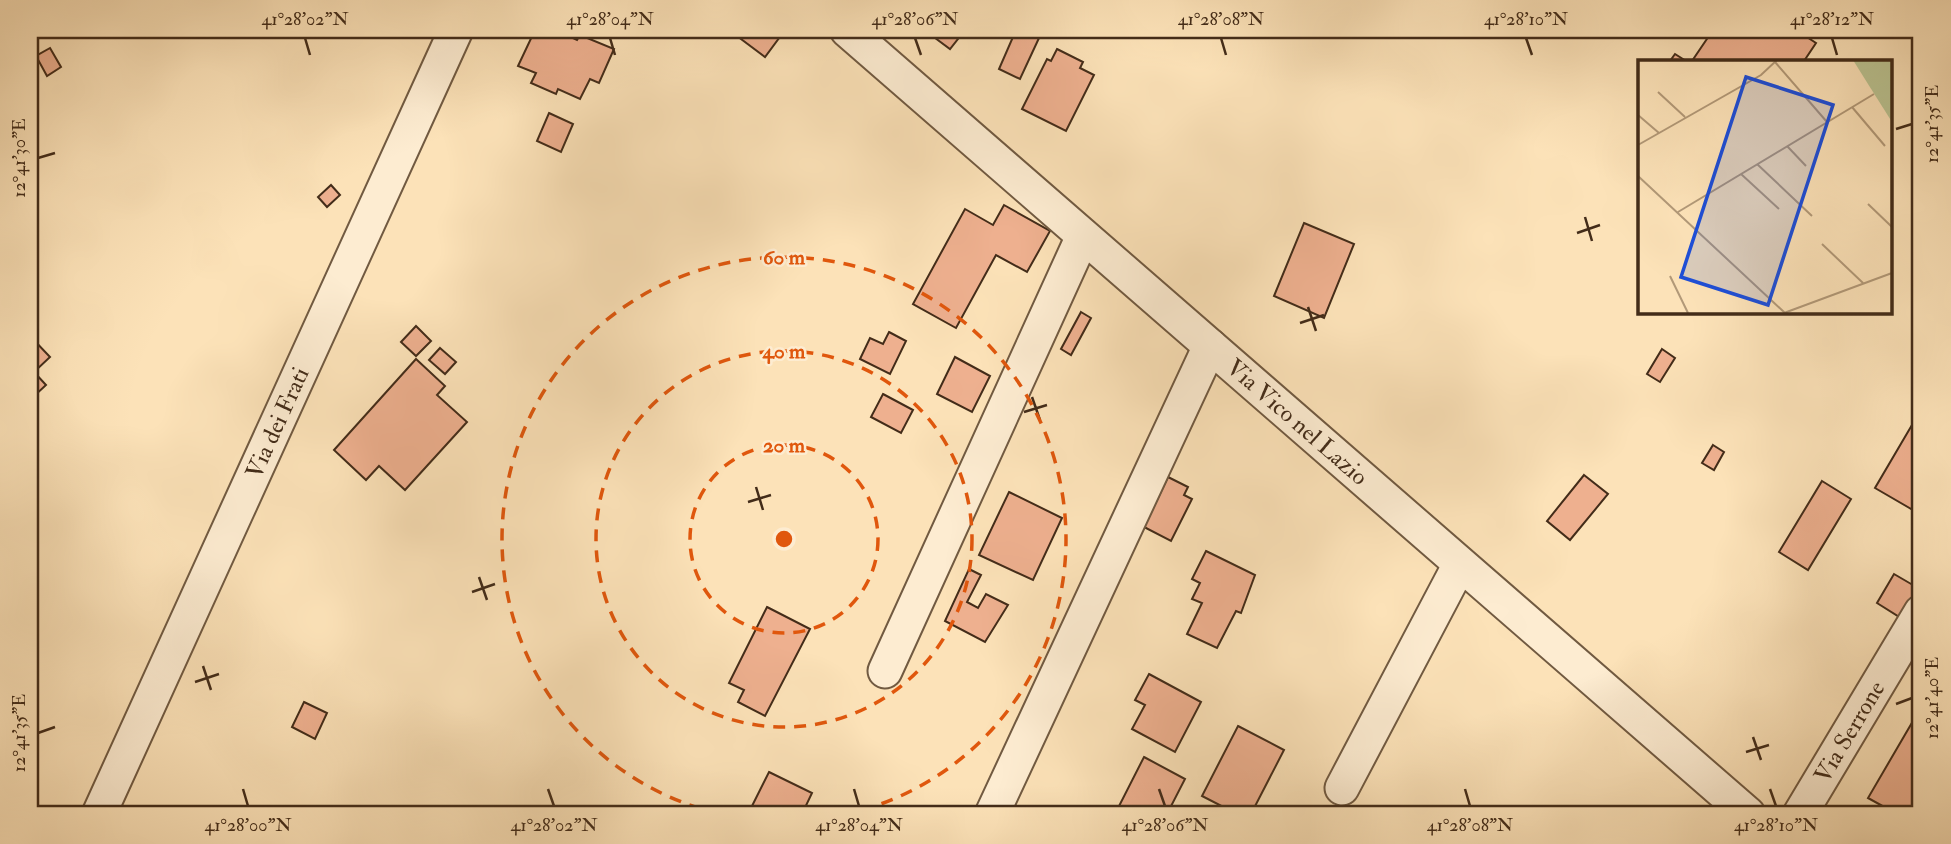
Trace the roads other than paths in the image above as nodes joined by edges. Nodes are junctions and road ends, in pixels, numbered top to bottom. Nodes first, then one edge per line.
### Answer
1 (456, 30) edge
2 (847, 30) edge
3 (1083, 236) junction
4 (1210, 346) junction
5 (1460, 564) junction
6 (1921, 611) edge
7 (884, 671) dead end
8 (1342, 788) dead end
9 (99, 814) edge
10 (992, 814) edge
11 (1748, 814) edge
12 (1800, 814) edge

1 - 9 street, Via dei Frati
2 - 3 street, Via Vico nel Lazio
3 - 4 street, Via Vico nel Lazio
3 - 7 street
4 - 5 street, Via Vico nel Lazio
4 - 10 street
5 - 8 street
5 - 11 street, Via Vico nel Lazio
6 - 12 street, Via Serrone

